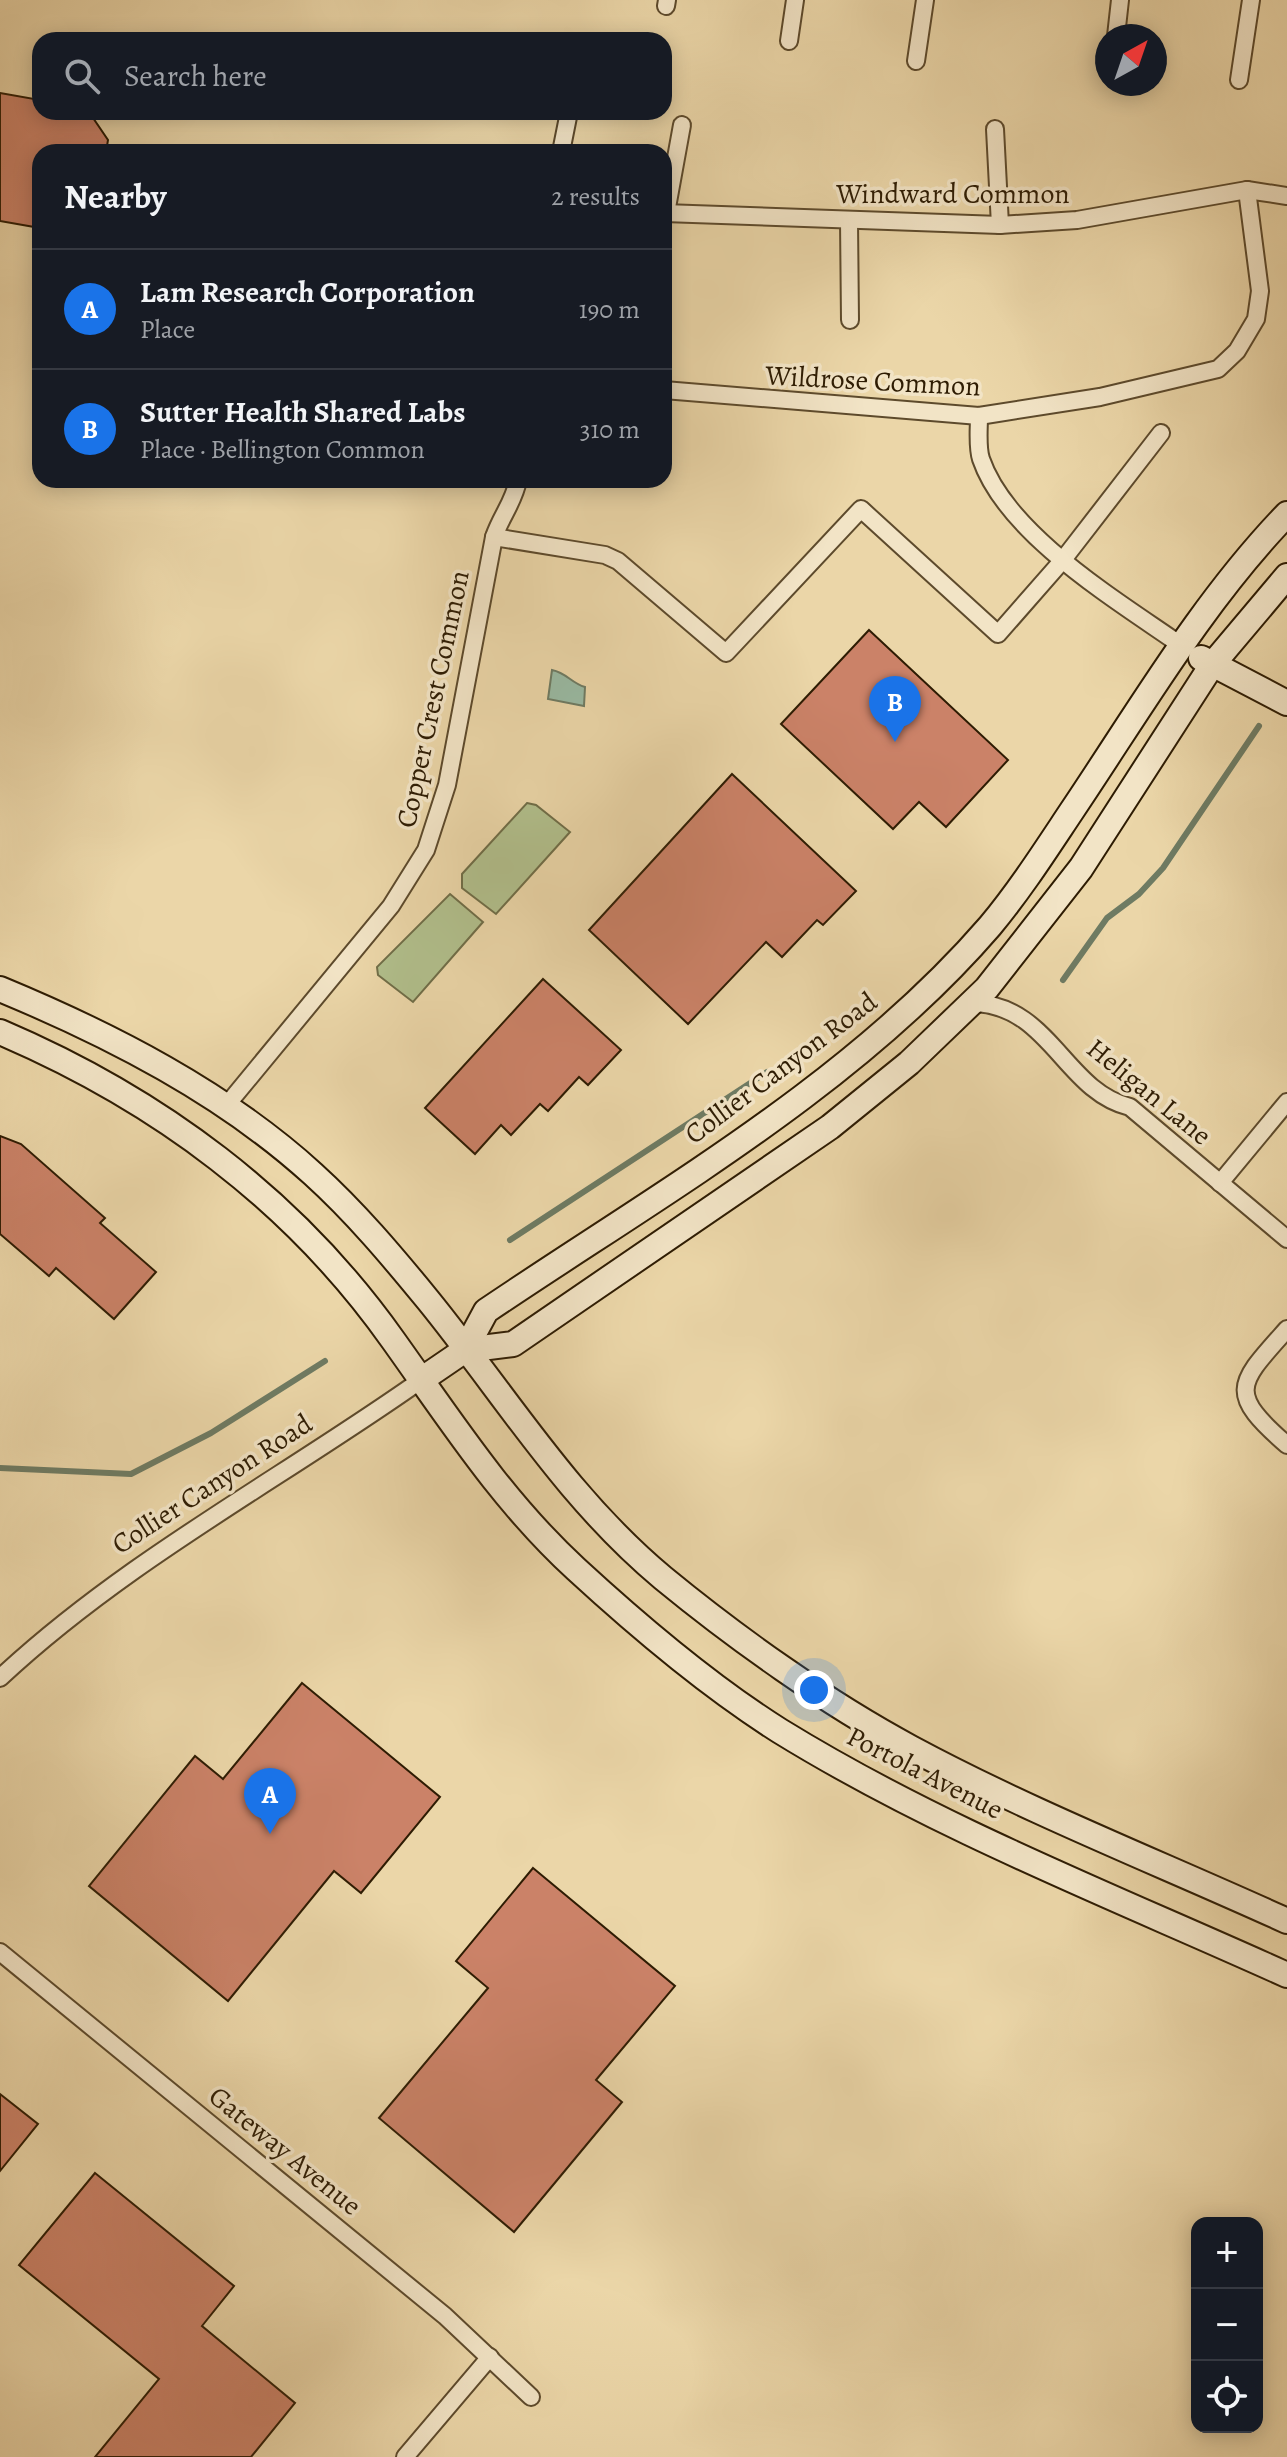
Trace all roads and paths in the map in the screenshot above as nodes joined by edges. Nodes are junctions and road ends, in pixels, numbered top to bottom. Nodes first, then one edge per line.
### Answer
1 (795, 0) edge
2 (925, 0) edge
3 (1120, 0) edge
4 (1251, 0) edge
5 (1117, 24) edge
6 (789, 41) dead end
7 (916, 61) dead end
8 (1239, 80) dead end
9 (567, 120) edge
10 (682, 125) dead end
11 (995, 129) dead end
12 (563, 144) edge
13 (672, 177) edge
14 (1247, 190) junction
15 (1287, 196) edge
16 (672, 213) edge
17 (849, 221) junction
18 (1000, 225) junction
19 (850, 320) dead end
20 (672, 391) edge
21 (979, 416) junction
22 (1161, 433) dead end
23 (516, 488) edge
24 (1287, 514) edge
25 (494, 537) junction
26 (1062, 561) junction
27 (1287, 576) edge
28 (1182, 646) junction
29 (1212, 665) junction
30 (1287, 703) edge
31 (0, 989) edge
32 (972, 1003) junction
33 (0, 1032) edge
34 (1287, 1102) edge
35 (226, 1106) junction
36 (1220, 1183) junction
37 (1287, 1239) edge
38 (1287, 1329) edge
39 (465, 1350) junction
40 (421, 1380) junction
41 (1287, 1445) edge
42 (0, 1678) edge
43 (1287, 1921) edge
44 (0, 1952) edge
45 (1287, 1975) edge
46 (490, 2357) junction
47 (531, 2397) dead end
48 (405, 2457) edge

1 - 6 street
2 - 7 street
3 - 5 street
4 - 8 street
9 - 12 street
10 - 13 street
11 - 18 street
14 - 15 street, Windward Common
14 - 18 street, Windward Common
14 - 21 street, Wildrose Common
16 - 17 street, Windward Common
17 - 18 street, Windward Common
17 - 19 street
20 - 21 street, Wildrose Common
21 - 26 street
22 - 26 street
23 - 25 street, Copper Crest Common
24 - 28 main road, Collier Canyon Road
25 - 26 street
25 - 35 street, Copper Crest Common
26 - 28 street
27 - 29 main road, Collier Canyon Road
28 - 29 main road
28 - 39 main road, Collier Canyon Road
29 - 30 main road
29 - 32 main road, Collier Canyon Road
31 - 35 main road, Portola Avenue
32 - 36 street, Heligan Lane
32 - 39 main road, Collier Canyon Road
33 - 40 main road, Portola Avenue
34 - 36 street
35 - 39 main road, Portola Avenue
36 - 37 street, Heligan Lane
38 - 41 street
39 - 40 main road, Collier Canyon Road
39 - 43 main road, Portola Avenue
40 - 42 street, Collier Canyon Road
40 - 45 main road, Portola Avenue
44 - 46 street, Gateway Avenue
46 - 47 street, Gateway Avenue
46 - 48 street

